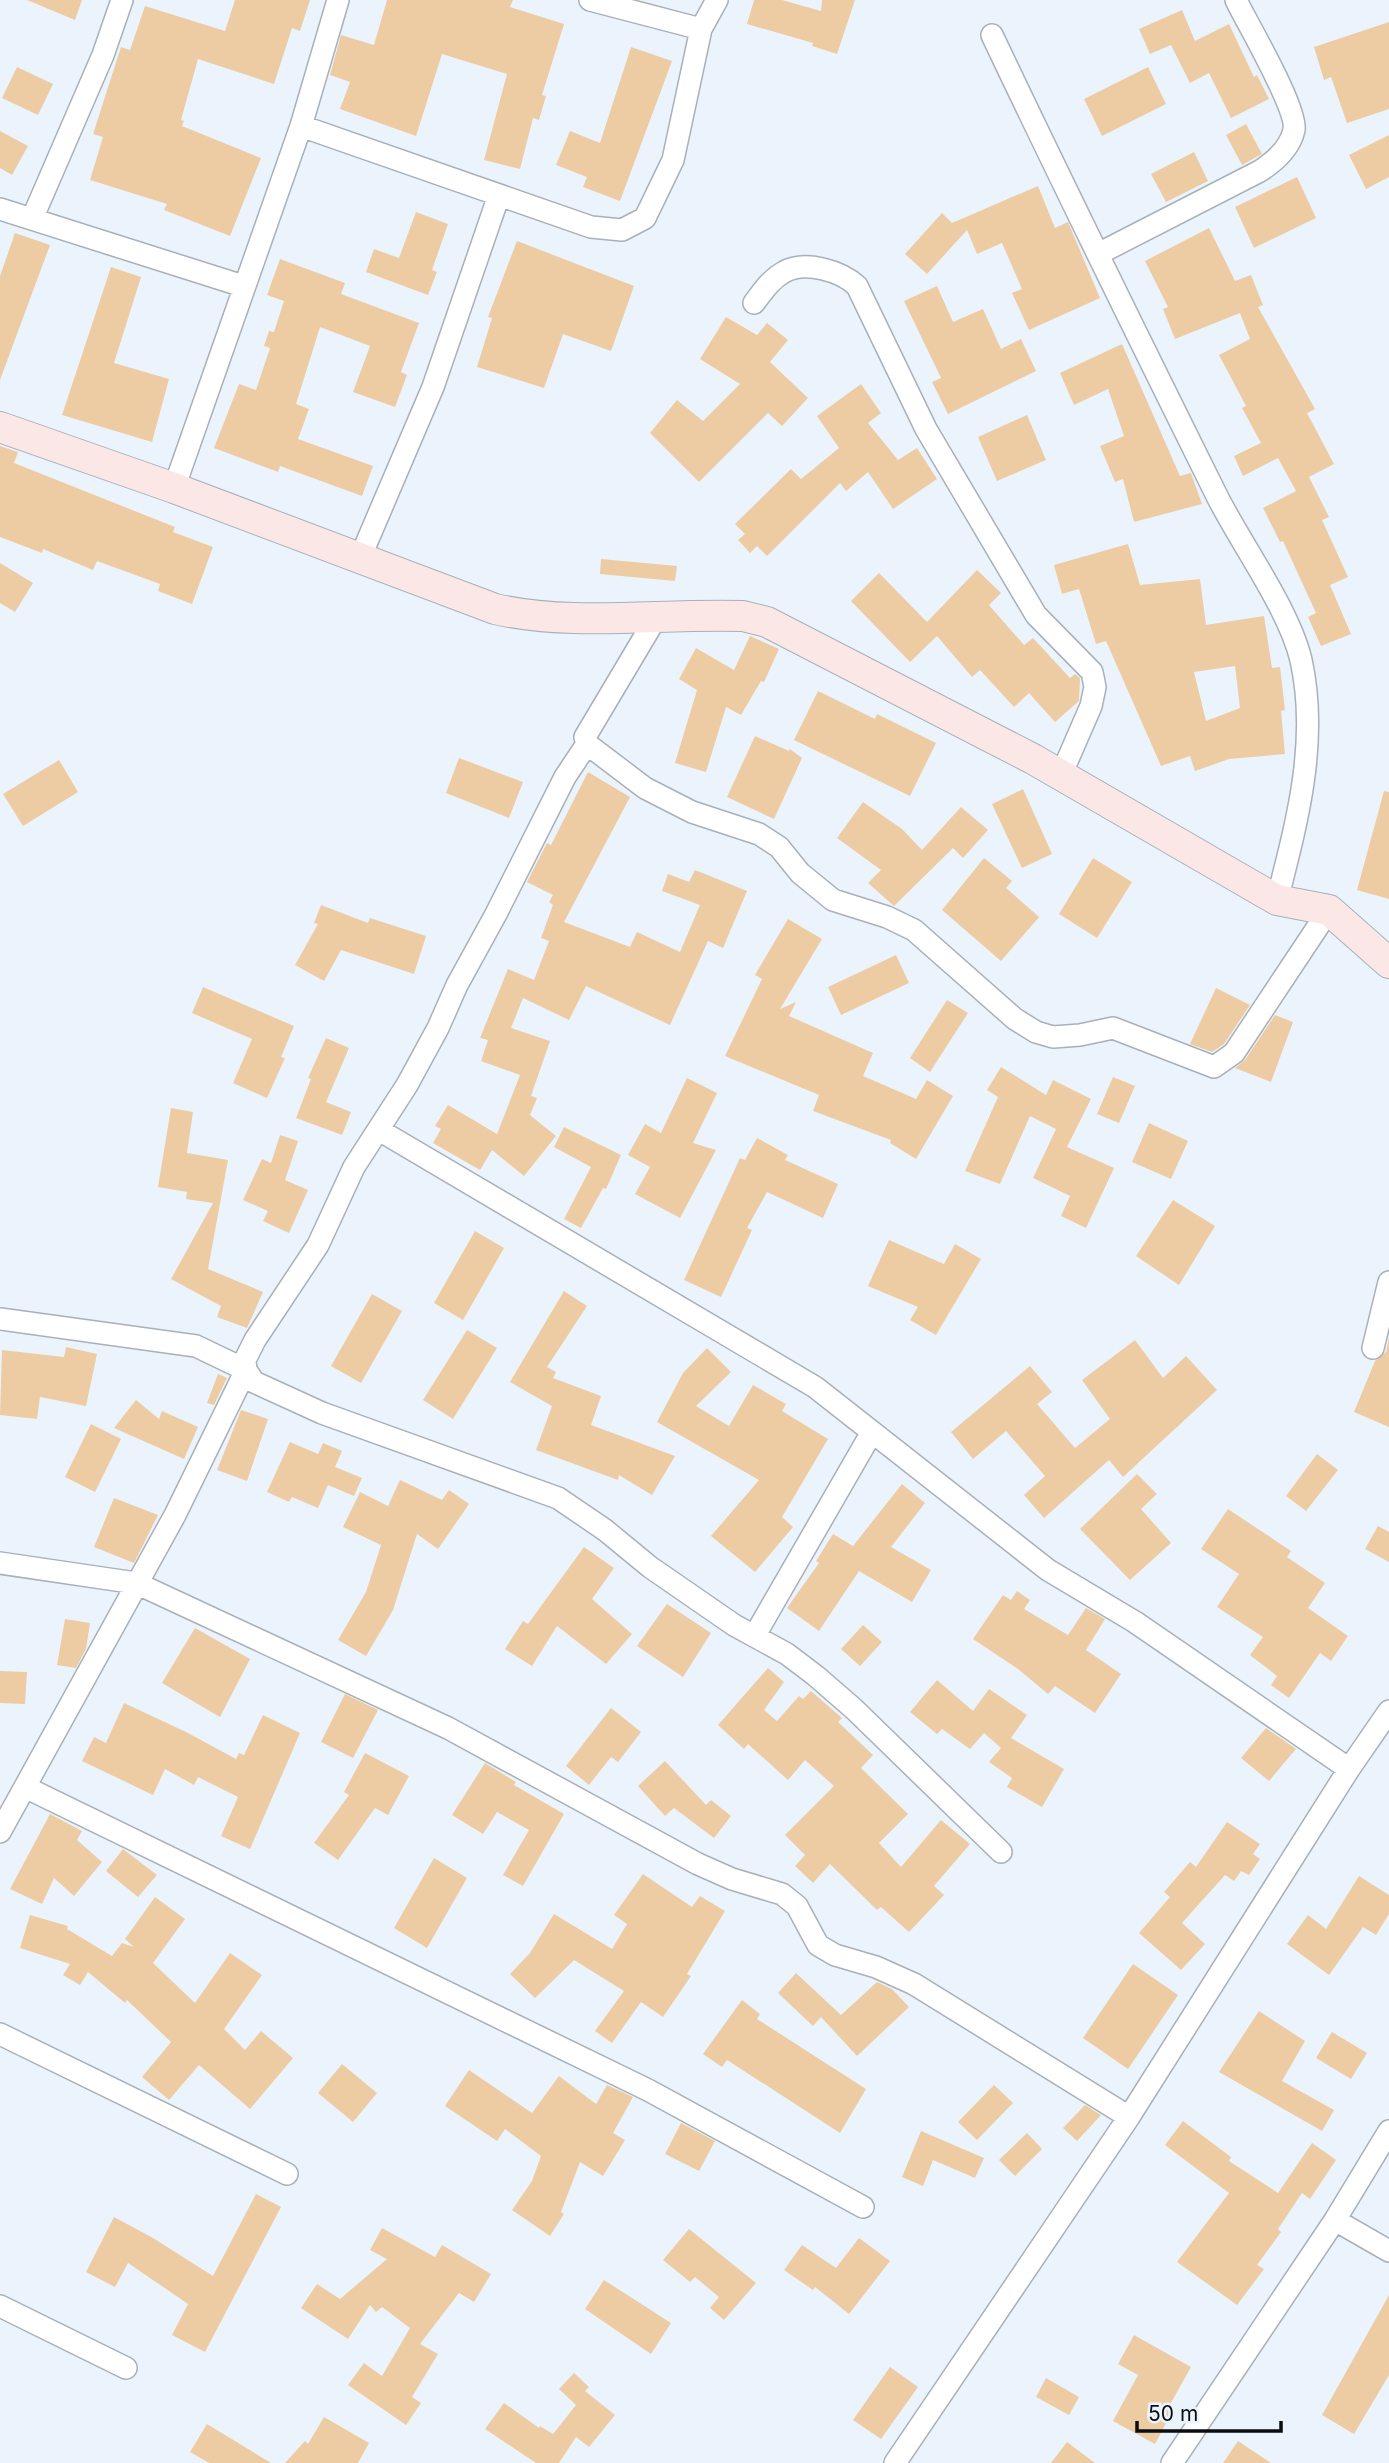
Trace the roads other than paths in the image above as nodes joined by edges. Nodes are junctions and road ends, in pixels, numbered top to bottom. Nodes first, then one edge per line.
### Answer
1 (122, 0) edge
2 (338, 0) edge
3 (590, 0) edge
4 (717, 0) edge
5 (1236, 0) edge
6 (701, 29) junction
7 (992, 35) dead end
8 (301, 127) junction
9 (499, 195) junction
10 (0, 209) edge
11 (32, 219) junction
12 (1098, 254) junction
13 (243, 286) junction
14 (754, 303) dead end
15 (0, 427) edge
16 (174, 488) junction
17 (360, 558) junction
18 (657, 616) junction
19 (587, 744) junction
20 (1061, 775) junction
21 (1277, 900) junction
22 (1329, 910) junction
23 (1389, 963) edge
24 (379, 1130) junction
25 (1389, 1282) edge
26 (0, 1319) edge
27 (1373, 1348) dead end
28 (246, 1370) junction
29 (872, 1432) junction
30 (0, 1563) edge
31 (136, 1583) junction
32 (755, 1635) junction
33 (1389, 1711) edge
34 (1349, 1769) junction
35 (25, 1787) junction
36 (0, 1832) edge
37 (1001, 1852) dead end
38 (0, 2034) edge
39 (1129, 2117) junction
40 (1389, 2131) edge
41 (288, 2174) dead end
42 (863, 2207) dead end
43 (1335, 2220) junction
44 (1389, 2251) edge
45 (0, 2306) edge
46 (126, 2368) dead end
47 (895, 2463) edge
48 (1172, 2463) edge

1 - 11 street
2 - 8 street
3 - 6 street
4 - 6 street
5 - 12 street
6 - 9 street
7 - 12 street
8 - 9 street
8 - 13 street
9 - 17 street
10 - 11 street
11 - 13 street
12 - 21 street
13 - 16 street
14 - 20 street
15 - 16 street
16 - 17 street
17 - 18 street
18 - 19 street
18 - 20 street
19 - 22 street
19 - 24 street
20 - 21 street
21 - 22 street
22 - 23 street
24 - 28 street
24 - 29 street
25 - 27 street
26 - 28 street
28 - 31 street
28 - 32 street
29 - 32 street
29 - 34 street
30 - 31 street
31 - 35 street
31 - 39 street
32 - 37 street
33 - 34 street
34 - 39 street
35 - 36 street
35 - 42 street
38 - 41 street
39 - 47 street
40 - 43 street
43 - 44 street
43 - 48 street
45 - 46 street

